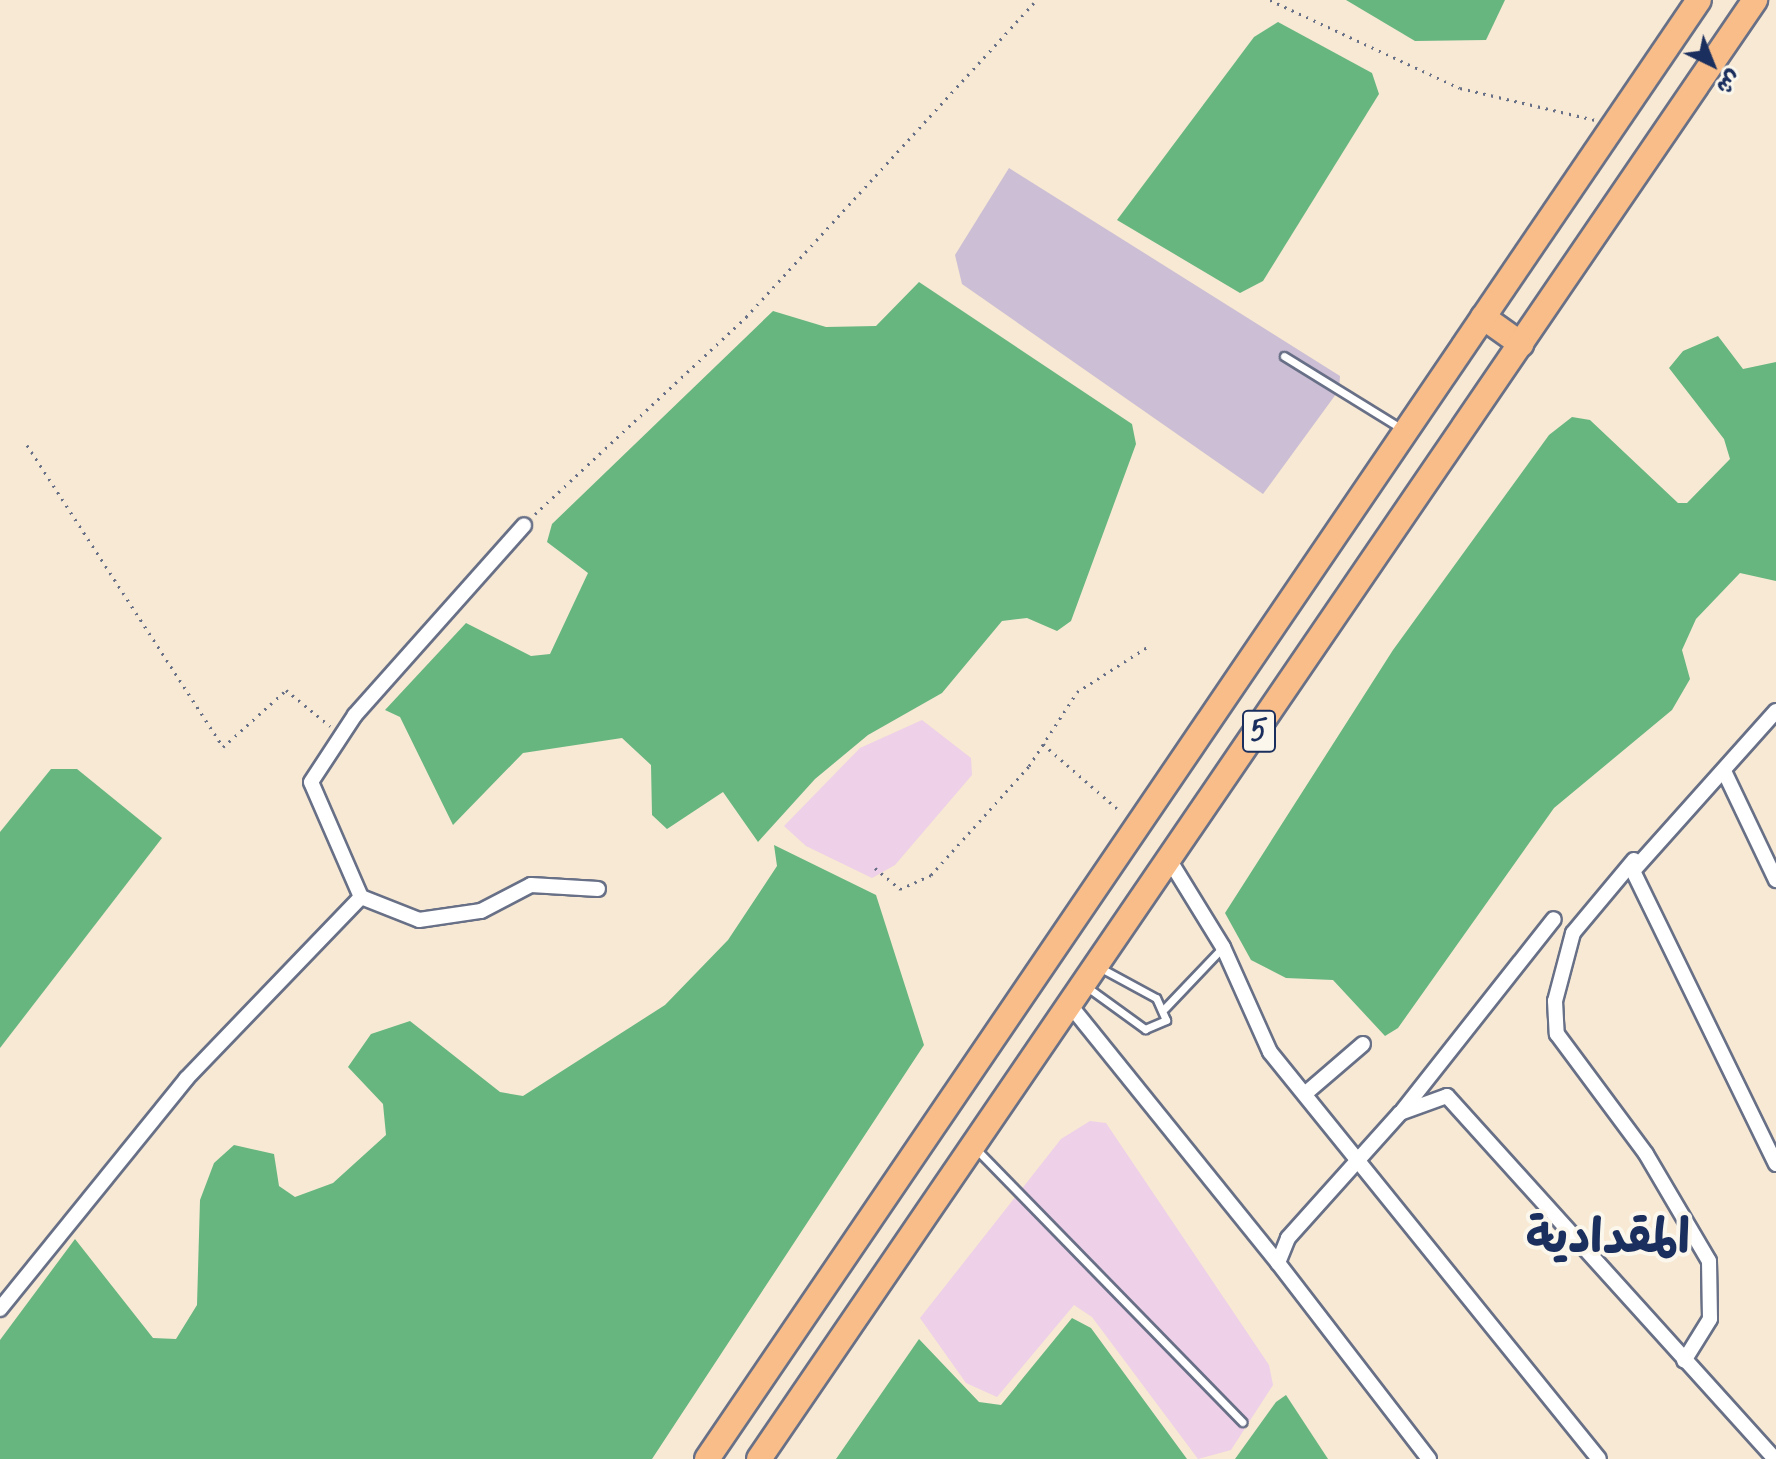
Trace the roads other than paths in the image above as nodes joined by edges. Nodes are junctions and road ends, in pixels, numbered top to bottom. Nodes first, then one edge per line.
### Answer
1 (1699, 0) edge
2 (1755, 0) edge
3 (1483, 317) junction
4 (1521, 344) junction
5 (1284, 356) dead end
6 (1406, 431) junction
7 (524, 525) road end
8 (1776, 711) edge
9 (1724, 771) junction
10 (1634, 860) junction
11 (1170, 861) junction
12 (1776, 880) edge
13 (598, 889) dead end
14 (361, 897) junction
15 (1554, 919) dead end
16 (1223, 947) junction
17 (1091, 975) junction
18 (1070, 1005) junction
19 (1165, 1008) junction
20 (1363, 1044) dead end
21 (1306, 1093) junction
22 (1400, 1113) junction
23 (973, 1145) junction
24 (1358, 1159) junction
25 (1776, 1164) edge
26 (1278, 1263) junction
27 (0, 1309) edge
28 (1684, 1361) junction
29 (1242, 1422) dead end
30 (707, 1459) edge
31 (759, 1459) edge
32 (1429, 1459) edge
33 (1599, 1459) edge
34 (1775, 1459) edge

1 - 3 highway, 5
2 - 4 highway, 5
3 - 4 highway
3 - 6 highway, 5
4 - 11 highway, 5
5 - 6 lane
6 - 30 highway, 5
7 - 14 street
8 - 9 street
9 - 10 street
9 - 12 street
10 - 25 street
10 - 28 street
11 - 16 street
11 - 17 highway, 5
13 - 14 street
14 - 27 street
15 - 22 street
16 - 19 lane
16 - 21 street
17 - 18 highway, 5
17 - 19 lane
17 - 19 lane
18 - 23 highway, 5
18 - 26 street
20 - 21 street
21 - 24 street
22 - 24 street
22 - 28 street
23 - 29 lane
23 - 31 highway, 5
24 - 26 street
24 - 33 street
26 - 32 street
28 - 34 street

